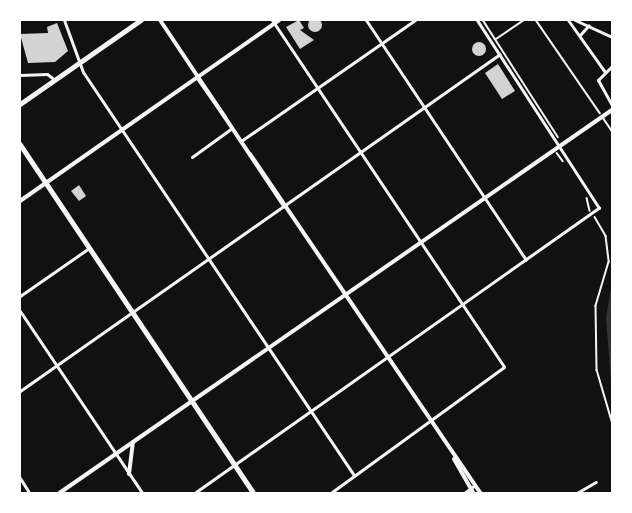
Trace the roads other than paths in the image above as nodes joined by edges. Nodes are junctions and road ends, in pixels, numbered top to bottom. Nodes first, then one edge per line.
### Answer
1 (64, 20) edge
2 (141, 20) edge
3 (160, 20) edge
4 (279, 20) edge
5 (366, 20) edge
6 (415, 20) edge
7 (477, 20) edge
8 (568, 20) edge
9 (575, 20) edge
10 (273, 21) edge
11 (589, 25) junction
12 (580, 37) junction
13 (612, 37) edge
14 (382, 42) junction
15 (500, 54) junction
16 (79, 63) junction
17 (612, 66) edge
18 (605, 72) junction
19 (20, 75) edge
20 (198, 76) junction
21 (55, 80) junction
22 (317, 88) junction
23 (20, 104) edge
24 (612, 105) edge
25 (424, 107) junction
26 (612, 110) edge
27 (232, 128) junction
28 (122, 130) junction
29 (241, 141) junction
30 (20, 144) edge
31 (560, 144) junction
32 (361, 152) junction
33 (192, 157) dead end
34 (45, 183) junction
35 (484, 197) junction
36 (20, 201) edge
37 (284, 206) junction
38 (420, 241) junction
39 (89, 248) junction
40 (208, 259) junction
41 (526, 260) junction
42 (344, 295) junction
43 (20, 296) edge
44 (463, 305) junction
45 (20, 311) edge
46 (132, 312) junction
47 (268, 348) junction
48 (387, 358) junction
49 (56, 365) junction
50 (20, 391) edge
51 (191, 401) junction
52 (311, 411) junction
53 (430, 423) junction
54 (133, 441) junction
55 (116, 453) junction
56 (234, 465) junction
57 (129, 474) junction
58 (354, 476) junction
59 (20, 478) edge
60 (596, 483) dead end
61 (473, 487) junction
62 (30, 494) edge
63 (58, 494) edge
64 (143, 494) edge
65 (193, 494) edge
66 (254, 494) edge
67 (329, 494) edge
68 (463, 494) edge
69 (474, 494) edge
70 (481, 494) edge
71 (575, 494) edge

1 - 16 street
2 - 16 main road
3 - 20 street
4 - 10 street
5 - 14 street
6 - 14 street
7 - 15 street
8 - 12 street
9 - 11 street
10 - 20 street
10 - 22 street
11 - 12 street
11 - 13 street
12 - 18 street
14 - 22 street
14 - 25 street
15 - 25 street
15 - 31 street
16 - 21 main road
16 - 28 street
17 - 18 street
18 - 24 street
19 - 21 street
20 - 27 street
20 - 28 street
21 - 23 main road
22 - 29 street
22 - 32 street
25 - 32 street
25 - 35 street
26 - 31 street
27 - 29 street
27 - 33 street
28 - 34 street
28 - 40 street
29 - 37 street
30 - 34 main road
31 - 35 street
31 - 41 street
32 - 37 street
32 - 38 street
34 - 36 street
34 - 39 main road
35 - 38 street
35 - 41 street
37 - 40 street
37 - 42 street
38 - 42 street
38 - 44 street
39 - 43 street
39 - 46 main road
40 - 46 street
40 - 47 street
41 - 44 street
42 - 47 street
42 - 48 street
44 - 48 street
44 - 53 street
45 - 49 street
46 - 49 street
46 - 51 main road
47 - 51 street
47 - 52 street
48 - 52 street
48 - 53 street
49 - 50 street
49 - 55 street
51 - 54 street
51 - 56 main road
52 - 56 street
52 - 58 street
53 - 58 street
53 - 61 street
54 - 55 street
54 - 57 street
55 - 57 street
55 - 63 street
56 - 65 street
56 - 66 main road
57 - 64 street
58 - 67 street
59 - 62 street
60 - 71 street
61 - 68 street
61 - 69 street
61 - 70 street

